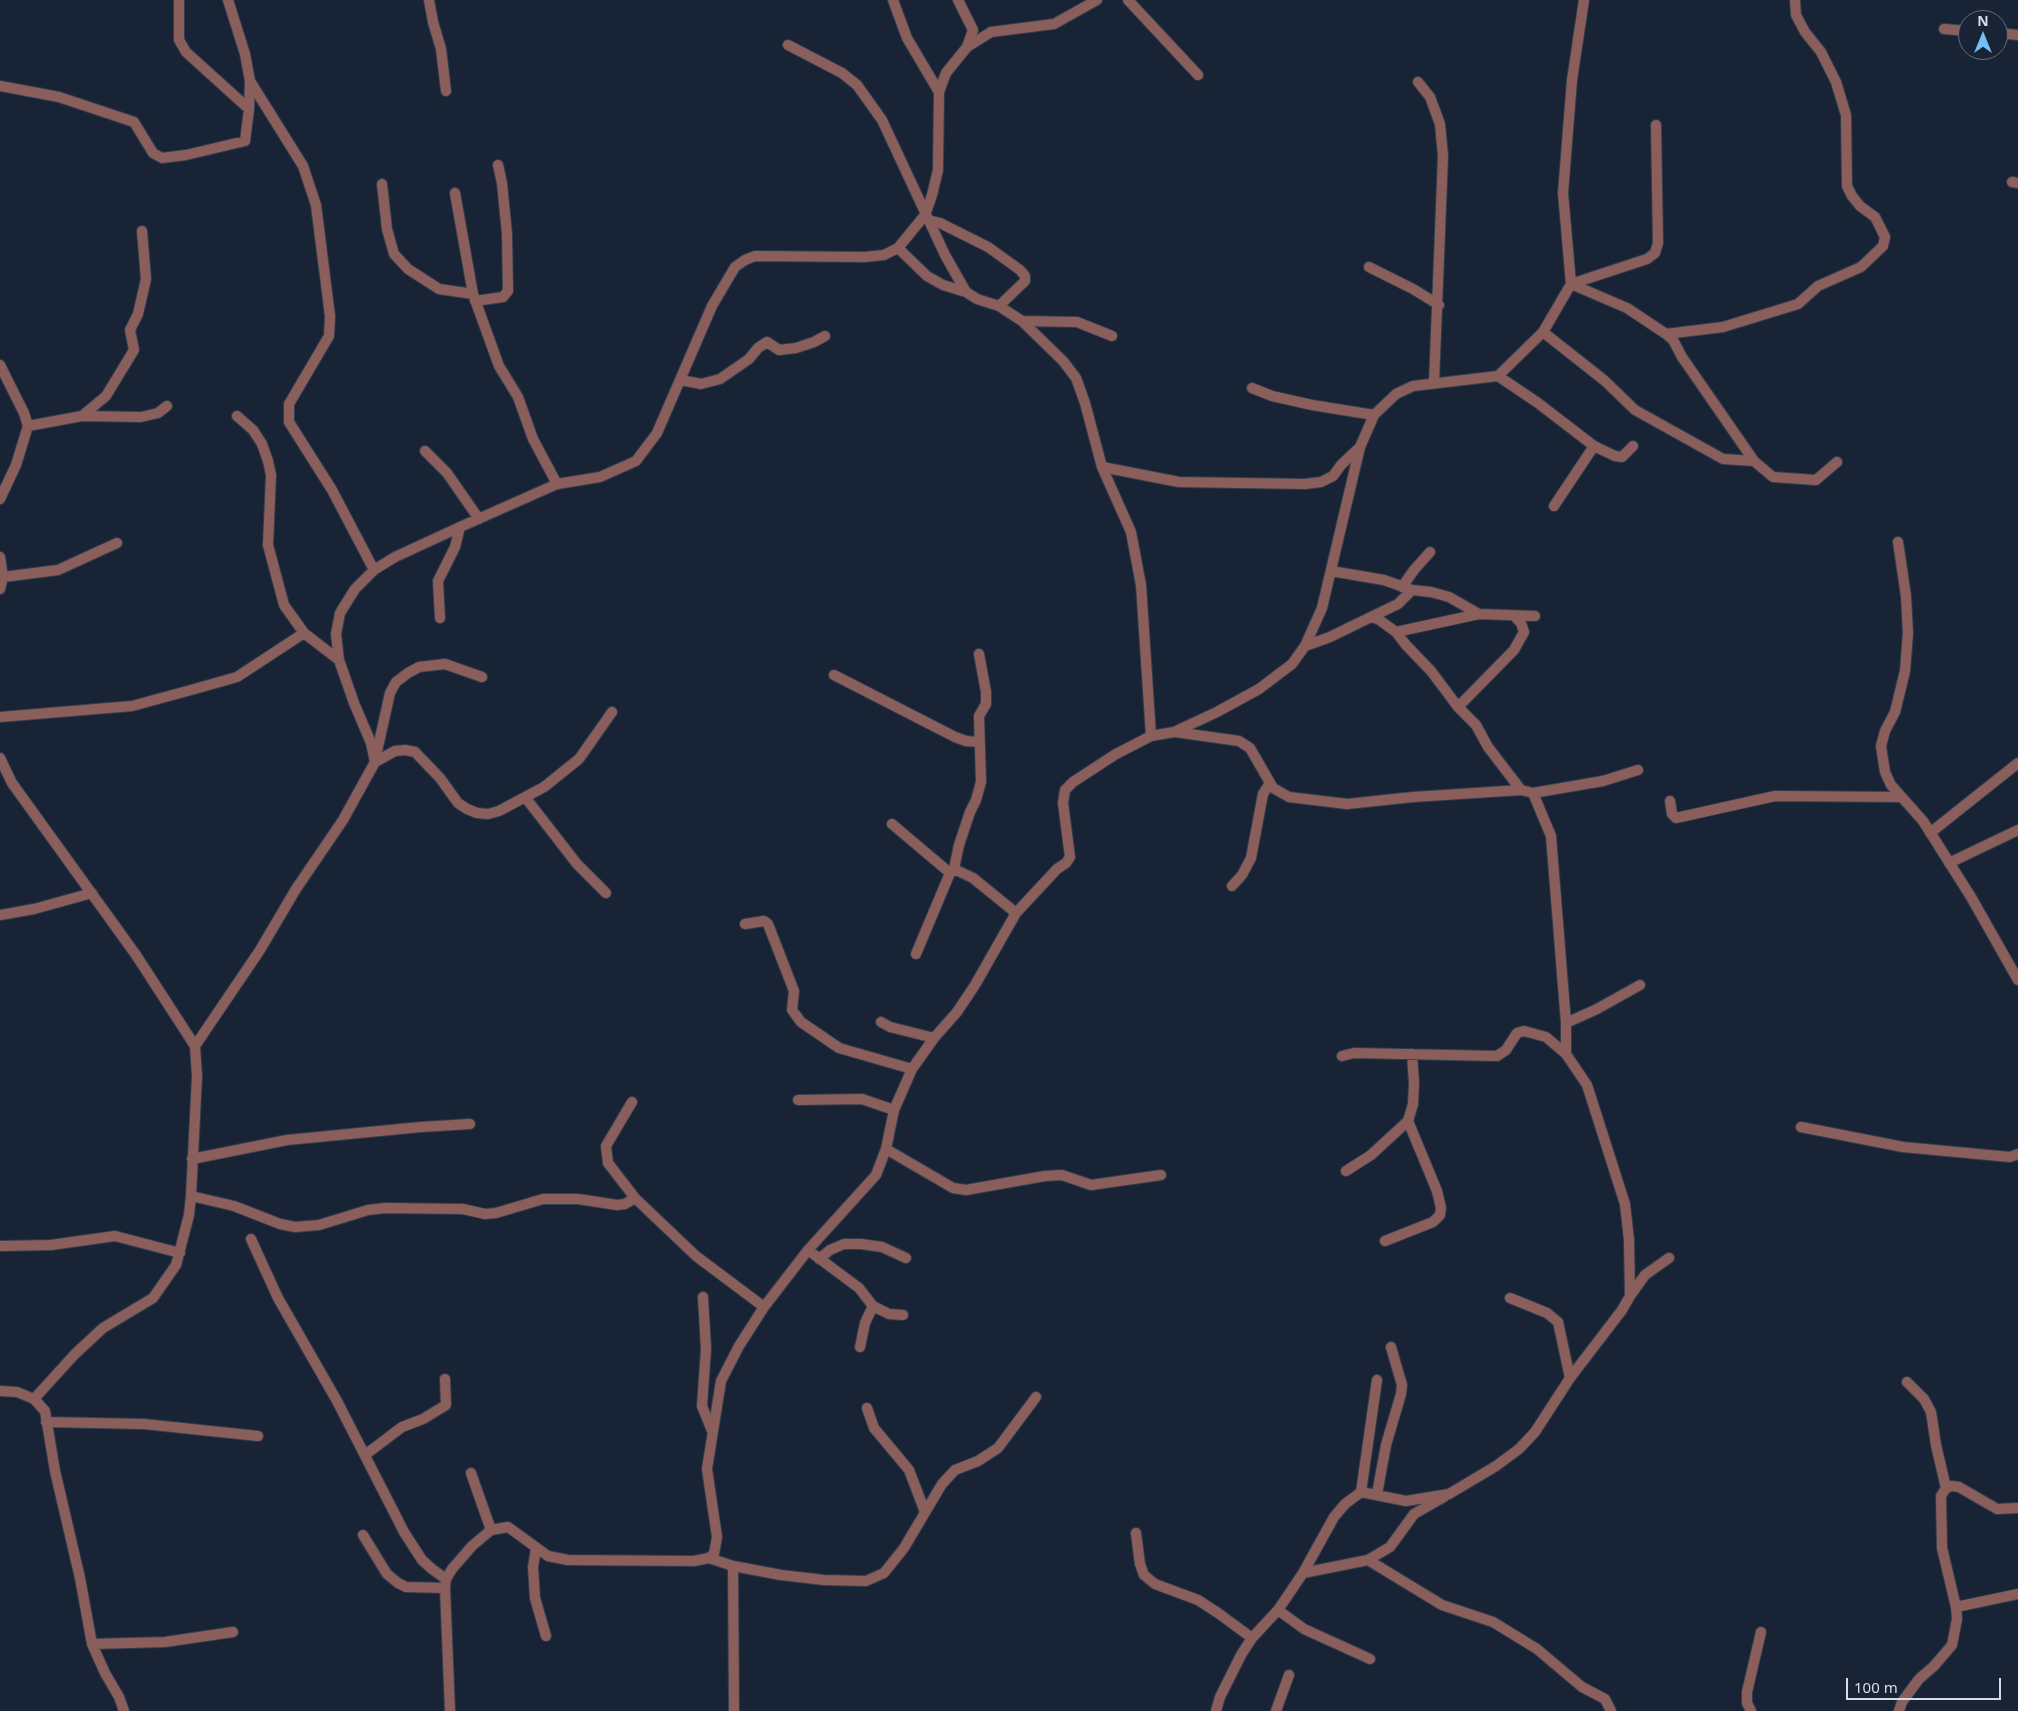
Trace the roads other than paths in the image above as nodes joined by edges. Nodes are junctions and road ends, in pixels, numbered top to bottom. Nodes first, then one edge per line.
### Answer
1 (179, 0) edge
2 (228, 0) edge
3 (429, 0) edge
4 (893, 0) edge
5 (958, 0) edge
6 (1097, 0) edge
7 (1128, 0) edge
8 (1584, 0) edge
9 (1795, 0) edge
10 (1944, 29) dead end
11 (1958, 30) edge
12 (788, 45) dead end
13 (967, 48) junction
14 (1198, 75) dead end
15 (250, 81) junction
16 (1418, 82) dead end
17 (0, 86) edge
18 (446, 91) dead end
19 (939, 92) junction
20 (249, 109) junction
21 (1656, 125) dead end
22 (498, 165) dead end
23 (382, 184) dead end
24 (455, 193) dead end
25 (927, 217) junction
26 (142, 231) dead end
27 (898, 248) junction
28 (1369, 267) dead end
29 (1571, 284) junction
30 (966, 292) junction
31 (474, 297) junction
32 (1439, 305) junction
33 (999, 306) junction
34 (1022, 321) junction
35 (1544, 332) junction
36 (1666, 334) junction
37 (825, 336) dead end
38 (1112, 336) dead end
39 (0, 366) edge
40 (1498, 376) junction
41 (681, 380) junction
42 (1434, 383) junction
43 (1252, 388) dead end
44 (167, 406) dead end
45 (1374, 415) junction
46 (82, 416) junction
47 (237, 416) dead end
48 (28, 426) junction
49 (1594, 446) junction
50 (1633, 446) dead end
51 (1360, 447) junction
52 (425, 451) dead end
53 (1754, 461) junction
54 (1837, 462) dead end
55 (1102, 467) junction
56 (557, 484) junction
57 (0, 500) edge
58 (1554, 506) dead end
59 (479, 519) junction
60 (460, 527) junction
61 (1898, 542) dead end
62 (117, 543) dead end
63 (1430, 552) dead end
64 (0, 557) edge
65 (374, 570) junction
66 (1331, 571) junction
67 (3, 577) junction
68 (1407, 588) junction
69 (0, 589) edge
70 (1478, 614) junction
71 (1514, 616) junction
72 (1535, 616) dead end
73 (1371, 617) junction
74 (440, 618) dead end
75 (1396, 632) junction
76 (304, 633) junction
77 (1305, 646) junction
78 (979, 654) dead end
79 (339, 660) junction
80 (834, 676) dead end
81 (482, 677) dead end
82 (1458, 707) junction
83 (612, 712) dead end
84 (0, 717) edge
85 (1174, 732) junction
86 (1151, 736) junction
87 (979, 742) junction
88 (0, 758) edge
89 (375, 762) junction
90 (2018, 763) edge
91 (1638, 770) dead end
92 (1270, 783) junction
93 (1521, 790) junction
94 (1533, 793) junction
95 (525, 797) junction
96 (1901, 797) junction
97 (1670, 801) dead end
98 (892, 824) dead end
99 (2018, 830) edge
100 (1930, 833) junction
101 (1949, 863) junction
102 (952, 871) junction
103 (1232, 886) dead end
104 (92, 893) junction
105 (606, 893) dead end
106 (1016, 912) junction
107 (0, 915) edge
108 (745, 924) dead end
109 (916, 954) dead end
110 (2018, 980) edge
111 (1640, 985) dead end
112 (881, 1022) dead end
113 (1566, 1023) junction
114 (934, 1038) junction
115 (195, 1046) junction
116 (1412, 1054) junction
117 (1566, 1054) junction
118 (1342, 1056) dead end
119 (912, 1069) junction
120 (798, 1100) dead end
121 (632, 1102) dead end
122 (894, 1110) junction
123 (1408, 1121) junction
124 (470, 1124) dead end
125 (1801, 1127) dead end
126 (886, 1149) junction
127 (2018, 1154) edge
128 (192, 1159) junction
129 (1346, 1171) dead end
130 (1161, 1175) dead end
131 (191, 1196) junction
132 (635, 1198) junction
133 (251, 1239) dead end
134 (1385, 1241) dead end
135 (0, 1246) edge
136 (808, 1250) junction
137 (180, 1253) junction
138 (906, 1258) dead end
139 (1669, 1258) dead end
140 (819, 1259) junction
141 (1630, 1296) junction
142 (703, 1297) dead end
143 (1510, 1298) dead end
144 (873, 1306) junction
145 (764, 1308) junction
146 (903, 1314) dead end
147 (860, 1347) dead end
148 (1391, 1347) dead end
149 (1570, 1378) junction
150 (444, 1379) dead end
151 (1377, 1380) dead end
152 (1907, 1382) dead end
153 (0, 1391) edge
154 (34, 1398) junction
155 (1036, 1398) dead end
156 (867, 1408) dead end
157 (46, 1422) junction
158 (712, 1430) junction
159 (258, 1436) dead end
160 (365, 1455) junction
161 (470, 1473) dead end
162 (1946, 1488) junction
163 (1361, 1492) junction
164 (1377, 1494) junction
165 (1449, 1494) junction
166 (2018, 1508) edge
167 (926, 1512) junction
168 (492, 1530) junction
169 (1136, 1533) dead end
170 (363, 1535) dead end
171 (536, 1548) junction
172 (709, 1558) junction
173 (1368, 1560) junction
174 (733, 1566) junction
175 (1304, 1573) junction
176 (446, 1584) junction
177 (2018, 1594) edge
178 (1956, 1607) junction
179 (1278, 1610) junction
180 (233, 1632) dead end
181 (1761, 1632) dead end
182 (546, 1636) dead end
183 (1252, 1638) junction
184 (92, 1644) junction
185 (1370, 1659) dead end
186 (1289, 1675) dead end
187 (124, 1711) edge
188 (450, 1711) edge
189 (734, 1711) edge
190 (1216, 1711) edge
191 (1276, 1711) edge
192 (1611, 1711) edge
193 (1751, 1711) edge
194 (1899, 1711) edge

1 - 20 street
2 - 15 street
3 - 18 street
4 - 19 street
5 - 13 street
6 - 13 street
7 - 14 street
8 - 29 street
9 - 36 street
10 - 11 street
12 - 25 street
13 - 19 street
15 - 20 street
15 - 65 street
16 - 32 street
17 - 20 street
19 - 25 street
21 - 29 street
22 - 31 street
23 - 31 street
24 - 31 street
25 - 27 street
25 - 30 street
25 - 33 street
26 - 46 street
27 - 30 street
27 - 41 street
28 - 32 street
29 - 35 street
29 - 36 street
30 - 33 street
31 - 56 street
32 - 42 street
33 - 34 street
34 - 38 street
34 - 55 street
35 - 40 street
35 - 53 street
36 - 53 street
37 - 41 street
39 - 48 street
40 - 42 street
40 - 49 street
41 - 56 street
42 - 45 street
43 - 45 street
44 - 46 street
45 - 51 street
46 - 48 street
47 - 76 street
48 - 57 street
49 - 50 street
49 - 58 street
51 - 55 street
51 - 66 street
52 - 59 street
53 - 54 street
55 - 86 street
56 - 59 street
59 - 60 street
60 - 65 street
60 - 74 street
61 - 96 street
62 - 67 street
63 - 68 street
64 - 67 street
65 - 79 street
66 - 68 street
66 - 77 street
67 - 69 street
68 - 70 street
68 - 73 street
70 - 71 street
70 - 75 street
71 - 72 street
71 - 82 street
73 - 75 street
73 - 77 street
75 - 82 street
76 - 79 street
76 - 84 street
77 - 85 street
78 - 87 street
79 - 89 street
80 - 87 street
81 - 89 street
82 - 93 street
83 - 95 street
85 - 86 street
85 - 92 street
86 - 106 street
87 - 102 street
88 - 104 street
89 - 95 street
89 - 115 street
90 - 100 street
91 - 94 street
92 - 93 street
92 - 103 street
93 - 94 street
94 - 113 street
95 - 105 street
96 - 97 street
96 - 100 street
98 - 102 street
99 - 101 street
100 - 101 street
101 - 110 street
102 - 106 street
102 - 109 street
104 - 107 street
104 - 115 street
106 - 114 street
108 - 119 street
111 - 113 street
112 - 114 street
113 - 117 street
114 - 119 street
115 - 128 street
116 - 117 street
116 - 118 street
116 - 123 street
117 - 141 street
119 - 122 street
120 - 122 street
121 - 132 street
122 - 126 street
123 - 129 street
123 - 134 street
124 - 128 street
125 - 127 street
126 - 130 street
126 - 136 street
128 - 131 street
131 - 132 street
131 - 137 street
132 - 145 street
133 - 160 street
135 - 137 street
136 - 140 street
136 - 145 street
137 - 154 street
138 - 140 street
139 - 141 street
140 - 144 street
141 - 149 street
142 - 158 street
143 - 149 street
144 - 146 street
144 - 147 street
145 - 158 street
148 - 164 street
149 - 165 street
150 - 160 street
151 - 163 street
152 - 162 street
153 - 154 street
154 - 157 street
155 - 167 street
156 - 167 street
157 - 159 street
157 - 184 street
158 - 172 street
160 - 176 street
161 - 168 street
162 - 166 street
162 - 178 street
163 - 164 street
163 - 175 street
164 - 165 street
165 - 173 street
167 - 174 street
168 - 171 street
168 - 176 street
169 - 183 street
170 - 176 street
171 - 172 street
171 - 182 street
172 - 174 street
173 - 175 street
173 - 192 street
174 - 189 street
175 - 179 street
176 - 188 street
177 - 178 street
178 - 194 street
179 - 183 street
179 - 185 street
180 - 184 street
181 - 193 street
183 - 190 street
184 - 187 street
186 - 191 street

